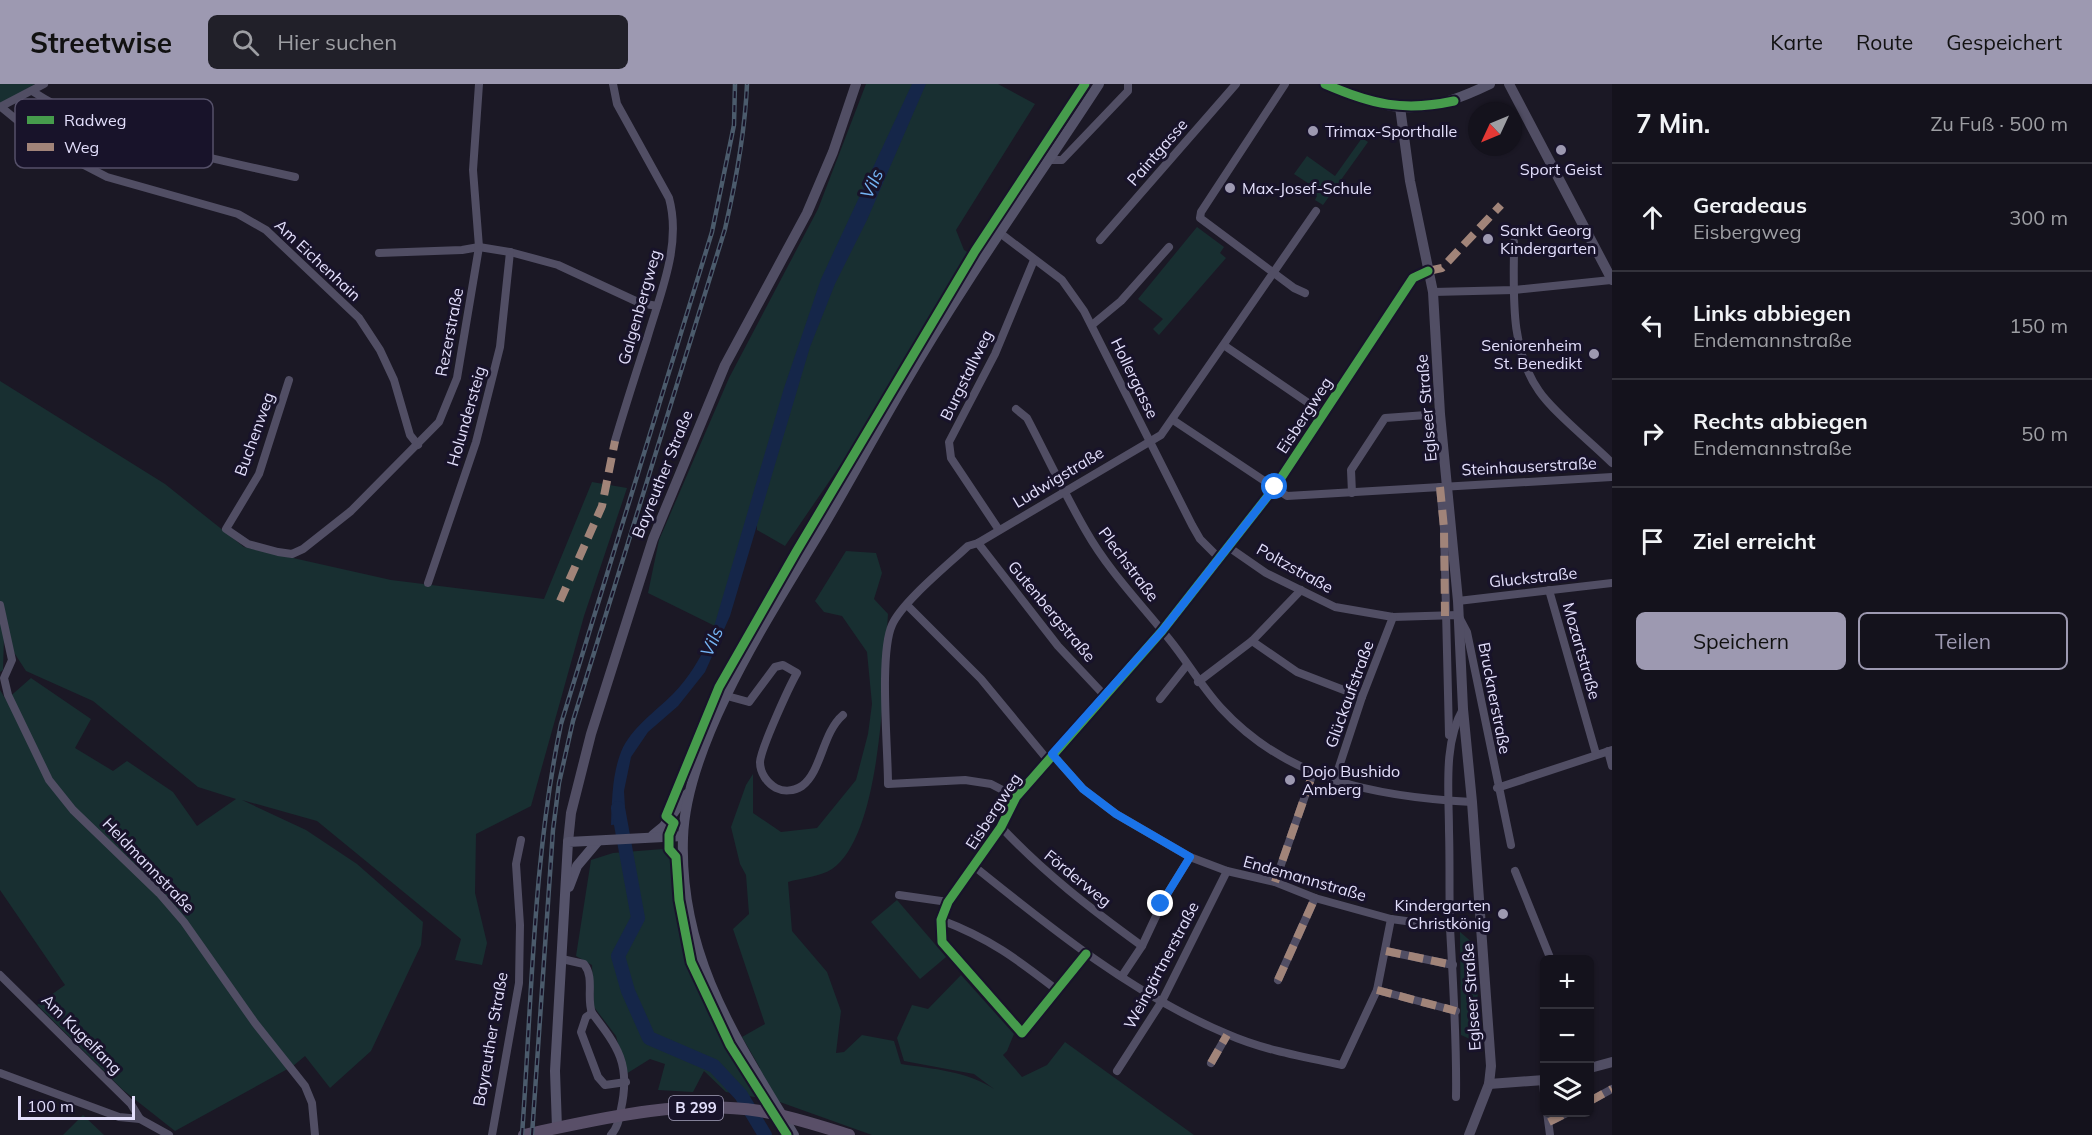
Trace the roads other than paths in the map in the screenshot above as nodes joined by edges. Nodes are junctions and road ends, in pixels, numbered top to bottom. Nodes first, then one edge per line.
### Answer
1 (44, 84) edge
2 (479, 84) edge
3 (613, 84) edge
4 (856, 84) edge
5 (1099, 84) edge
6 (1236, 84) edge
7 (1285, 84) edge
8 (1324, 84) edge
9 (1490, 84) edge
10 (1509, 84) edge
11 (1130, 86) edge
12 (32, 91) junction
13 (16, 99) edge
14 (44, 99) edge
15 (15, 100) edge
16 (0, 107) edge
17 (1400, 107) junction
18 (15, 119) edge
19 (213, 158) edge
20 (1048, 160) junction
21 (90, 168) edge
22 (295, 177) dead end
23 (1316, 211) dead end
24 (1000, 233) junction
25 (1100, 240) dead end
26 (1514, 242) dead end
27 (479, 247) junction
28 (1169, 247) dead end
29 (510, 252) junction
30 (379, 253) dead end
31 (1034, 260) junction
32 (1428, 272) junction
33 (1273, 273) junction
34 (1612, 280) edge
35 (1514, 290) junction
36 (1433, 292) junction
37 (1305, 293) dead end
38 (657, 306) junction
39 (1092, 325) junction
40 (1225, 346) junction
41 (289, 380) dead end
42 (1016, 409) dead end
43 (1323, 413) junction
44 (1440, 414) junction
45 (1173, 420) junction
46 (615, 441) dead end
47 (1149, 441) junction
48 (418, 445) junction
49 (1612, 463) edge
50 (1612, 477) edge
51 (1444, 486) junction
52 (1275, 487) junction
53 (1065, 490) junction
54 (1352, 493) junction
55 (226, 529) joint
56 (999, 530) junction
57 (978, 543) junction
58 (1227, 546) junction
59 (1218, 557) junction
60 (428, 583) dead end
61 (1612, 583) edge
62 (1301, 590) junction
63 (1549, 590) junction
64 (1458, 601) junction
65 (0, 604) edge
66 (907, 605) junction
67 (1445, 615) junction
68 (1458, 615) junction
69 (1393, 617) junction
70 (1162, 631) junction
71 (1252, 641) junction
72 (1187, 665) junction
73 (2, 679) edge
74 (1198, 682) junction
75 (727, 696) junction
76 (1105, 696) junction
77 (1362, 697) junction
78 (1160, 699) dead end
79 (1463, 709) junction
80 (843, 715) dead end
81 (1451, 747) junction
82 (1610, 751) edge
83 (1596, 754) junction
84 (1049, 757) junction
85 (1612, 766) edge
86 (1313, 773) junction
87 (1334, 782) junction
88 (1497, 788) junction
89 (688, 793) junction
90 (1016, 797) junction
91 (1449, 801) junction
92 (1472, 802) junction
93 (1001, 827) junction
94 (667, 830) junction
95 (683, 836) junction
96 (521, 840) dead end
97 (598, 841) junction
98 (568, 842) junction
99 (1511, 845) dead end
100 (1190, 857) junction
101 (975, 867) junction
102 (1227, 871) junction
103 (1515, 871) dead end
104 (1275, 882) junction
105 (899, 895) dead end
106 (565, 898) junction
107 (1315, 898) junction
108 (948, 903) junction
109 (1161, 904) dead end
110 (1157, 914) dead end
111 (1391, 919) junction
112 (941, 920) junction
113 (1450, 927) junction
114 (1142, 946) junction
115 (1386, 951) junction
116 (1086, 954) junction
117 (1549, 955) edge
118 (562, 959) junction
119 (1453, 965) junction
120 (0, 975) edge
121 (1122, 976) junction
122 (1278, 980) dead end
123 (1057, 990) junction
124 (1377, 990) junction
125 (1162, 1001) junction
126 (1456, 1011) junction
127 (592, 1013) junction
128 (1227, 1035) junction
129 (1612, 1062) edge
130 (1211, 1064) dead end
131 (1594, 1067) edge
132 (1118, 1071) dead end
133 (0, 1073) edge
134 (1540, 1080) edge
135 (626, 1082) junction
136 (1488, 1084) junction
137 (1612, 1089) edge
138 (1456, 1096) dead end
139 (1594, 1099) edge
140 (1548, 1117) edge
141 (140, 1119) junction
142 (557, 1128) junction
143 (530, 1134) edge
144 (846, 1134) edge
145 (169, 1135) edge
146 (315, 1135) edge
147 (492, 1135) edge
148 (611, 1135) edge
149 (794, 1135) edge
150 (1469, 1135) edge
151 (1550, 1135) edge

1 - 12 street
2 - 27 street, Rezerstraße
3 - 38 street, Galgenbergweg
4 - 98 street, Bayreuther Straße
5 - 20 main road
6 - 25 street, Paintgasse
7 - 33 street
8 - 17 main road
9 - 17 main road
10 - 34 street
11 - 20 street
12 - 13 street
12 - 14 street
15 - 16 street
16 - 18 street, Am Eichenhain
17 - 32 street, Eglseer Straße
19 - 22 street
20 - 24 main road
21 - 48 street, Am Eichenhain
23 - 33 street, Ludwigstraße
24 - 31 street, Hollergasse
24 - 75 main road
26 - 35 street
27 - 29 street
27 - 30 street
27 - 48 street, Rezerstraße
28 - 39 street
29 - 38 street
29 - 60 street, Holundersteig
31 - 39 street, Hollergasse
31 - 56 street, Burgstallweg
32 - 36 street, Eglseer Straße
32 - 43 street, Eisbergweg
33 - 37 street
33 - 40 street, Ludwigstraße
34 - 35 street
35 - 36 street
35 - 49 street
36 - 44 street, Eglseer Straße
38 - 46 street, Galgenbergweg
39 - 47 street, Hollergasse
40 - 43 street
40 - 45 street, Ludwigstraße
41 - 55 street, Buchenweg
42 - 53 street, Plechstraße
43 - 52 street, Eisbergweg
44 - 51 street, Eglseer Straße
44 - 54 street
45 - 47 street, Ludwigstraße
45 - 52 street, Steinhauserstraße
47 - 53 street, Ludwigstraße
47 - 59 street, Hollergasse
48 - 55 street, Rezerstraße
50 - 51 street, Steinhauserstraße
51 - 54 street, Steinhauserstraße
51 - 64 street, Eglseer Straße
51 - 67 street, Eglseer Straße
52 - 54 street, Steinhauserstraße
52 - 58 street, Eisbergweg
53 - 56 street, Ludwigstraße
53 - 70 street, Plechstraße
56 - 57 street, Ludwigstraße
57 - 66 street, Ludwigstraße
57 - 76 street, Gutenbergstraße
58 - 59 street, Eisbergweg
58 - 62 street, Poltzstraße
59 - 70 street, Eisbergweg
61 - 63 street, Gluckstraße
62 - 69 street, Poltzstraße
62 - 71 street
63 - 64 street, Gluckstraße
63 - 83 street, Mozartstraße
64 - 68 street, Eglseer Straße
65 - 73 street, Heldmannstraße
66 - 84 street, Endemannstraße
66 - 90 street, Ludwigstraße
67 - 68 street, Poltzstraße
67 - 69 street, Poltzstraße
67 - 81 street, Eglseer Straße
68 - 79 street, Eglseer Straße
68 - 88 street, Brucknerstraße
69 - 77 street, Glückaufstraße
70 - 72 street, Plechstraße
70 - 76 street, Eisbergweg
71 - 74 street
71 - 77 street
72 - 74 street, Plechstraße
72 - 78 street
73 - 146 street, Heldmannstraße
74 - 86 street, Plechstraße
75 - 80 street
75 - 89 main road
76 - 84 street, Eisbergweg
77 - 87 street, Glückaufstraße
79 - 81 street, Eglseer Straße
79 - 92 street, Eglseer Straße
81 - 91 street, Eglseer Straße
82 - 83 street
82 - 85 street
83 - 88 street
84 - 90 street, Eisbergweg
84 - 100 street, Endemannstraße
86 - 87 street, Plechstraße
86 - 104 street
87 - 91 street, Plechstraße
88 - 99 street, Brucknerstraße
89 - 94 main road
89 - 95 main road
90 - 93 street, Eisbergweg
91 - 92 street, Plechstraße
91 - 113 street, Eglseer Straße
92 - 136 street, Eglseer Straße
93 - 101 street, Eisbergweg
93 - 114 street, Förderweg
94 - 95 main road
94 - 97 main road
95 - 149 main road
96 - 147 street, Bayreuther Straße
97 - 98 main road
97 - 106 main road, Bayreuther Straße
98 - 106 main road, Bayreuther Straße
100 - 102 street, Endemannstraße
100 - 109 street
101 - 108 street, Eisbergweg
101 - 116 street
102 - 104 street, Endemannstraße
102 - 125 street, Weingärtnerstraße
103 - 117 street
104 - 107 street, Endemannstraße
105 - 108 street
106 - 118 main road, Bayreuther Straße
107 - 111 street, Endemannstraße
107 - 122 street
108 - 112 street, Eisbergweg
110 - 114 street
111 - 113 street, Endemannstraße
111 - 115 street
112 - 123 street
112 - 123 street
113 - 119 street, Eglseer Straße
114 - 121 street
115 - 119 street, Eglseer Straße
115 - 124 street
116 - 121 street
116 - 123 street
118 - 127 street
118 - 142 main road, Bayreuther Straße
119 - 126 street, Eglseer Straße
120 - 141 street, Am Kugelfang
121 - 125 street
124 - 126 street, Eglseer Straße
124 - 128 street
125 - 128 street
125 - 132 street, Weingärtnerstraße
126 - 138 street, Eglseer Straße
127 - 135 street
127 - 135 street
128 - 130 street
129 - 131 street
133 - 141 street
134 - 136 street
135 - 148 street
136 - 150 street, Eglseer Straße
137 - 139 street
140 - 151 street
141 - 145 street, Am Kugelfang
142 - 143 main road, B 299
142 - 144 main road, B 299

